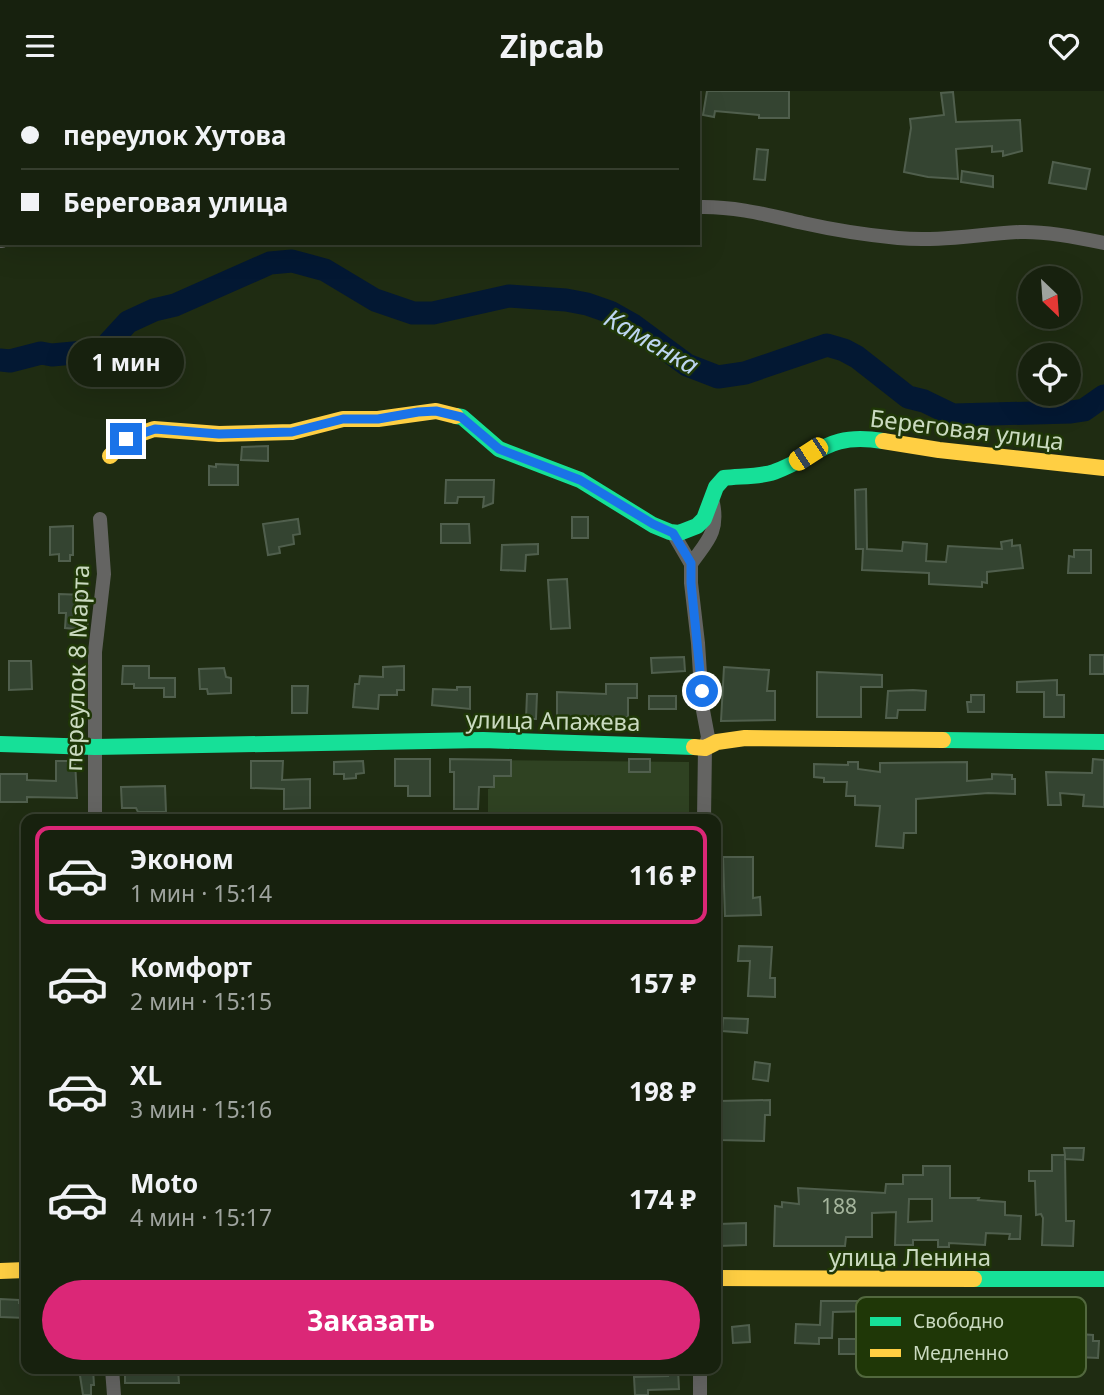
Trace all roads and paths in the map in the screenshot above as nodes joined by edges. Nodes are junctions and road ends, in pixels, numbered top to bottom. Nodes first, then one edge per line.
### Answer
1 (700, 207) edge
2 (1104, 243) edge
3 (110, 456) dead end
4 (1104, 468) edge
5 (712, 502) junction
6 (100, 519) dead end
7 (673, 533) junction
8 (691, 563) junction
9 (1104, 742) edge
10 (0, 744) edge
11 (95, 747) junction
12 (705, 748) junction
13 (95, 814) edge
14 (704, 814) edge
15 (0, 1271) edge
16 (21, 1271) edge
17 (721, 1278) edge
18 (1104, 1279) edge
19 (112, 1374) edge
20 (700, 1374) edge
21 (114, 1395) edge
22 (701, 1395) edge

1 - 2 street
3 - 7 street
4 - 5 street, Береговая улица
5 - 7 street, Береговая улица
5 - 8 street
6 - 11 street, переулок 8 Марта
7 - 8 street
8 - 12 street
9 - 12 street, улица Апажева
10 - 11 street, улица Апажева
11 - 12 street, улица Апажева
11 - 13 street, переулок 8 Марта
12 - 14 street
15 - 16 street
17 - 18 street, улица Ленина
19 - 21 street
20 - 22 street

